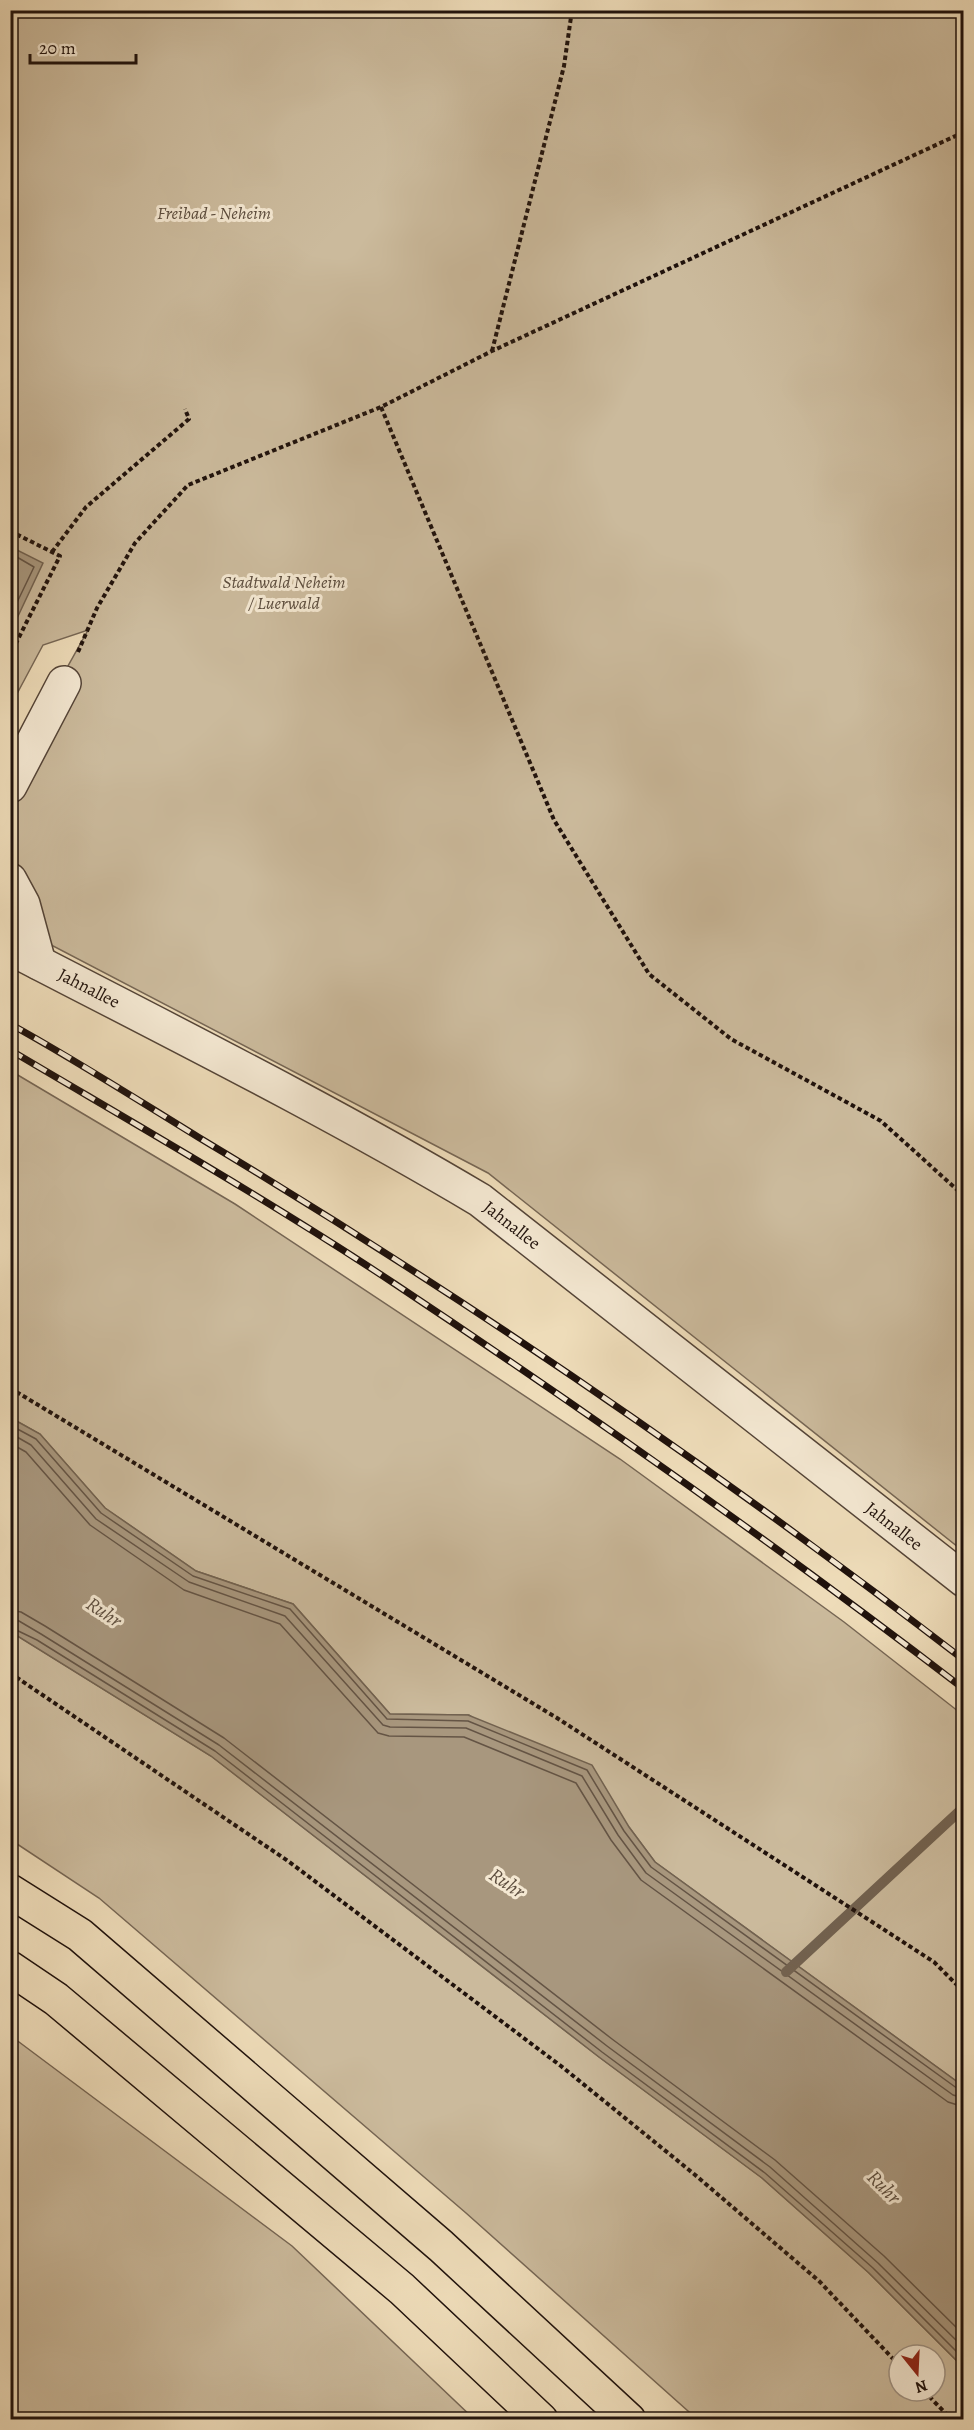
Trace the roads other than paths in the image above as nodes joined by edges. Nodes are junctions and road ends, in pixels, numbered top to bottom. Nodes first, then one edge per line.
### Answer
1 (64, 683) road end
2 (10, 786) edge
3 (10, 880) edge
4 (10, 948) edge
5 (39, 963) junction
6 (963, 1580) edge
7 (10, 1891) edge
8 (10, 1968) edge
9 (541, 2420) edge
10 (629, 2420) edge

1 - 2 street
3 - 5 street
4 - 5 street, Jahnallee
5 - 6 street, Jahnallee
7 - 10 highway
8 - 9 highway

